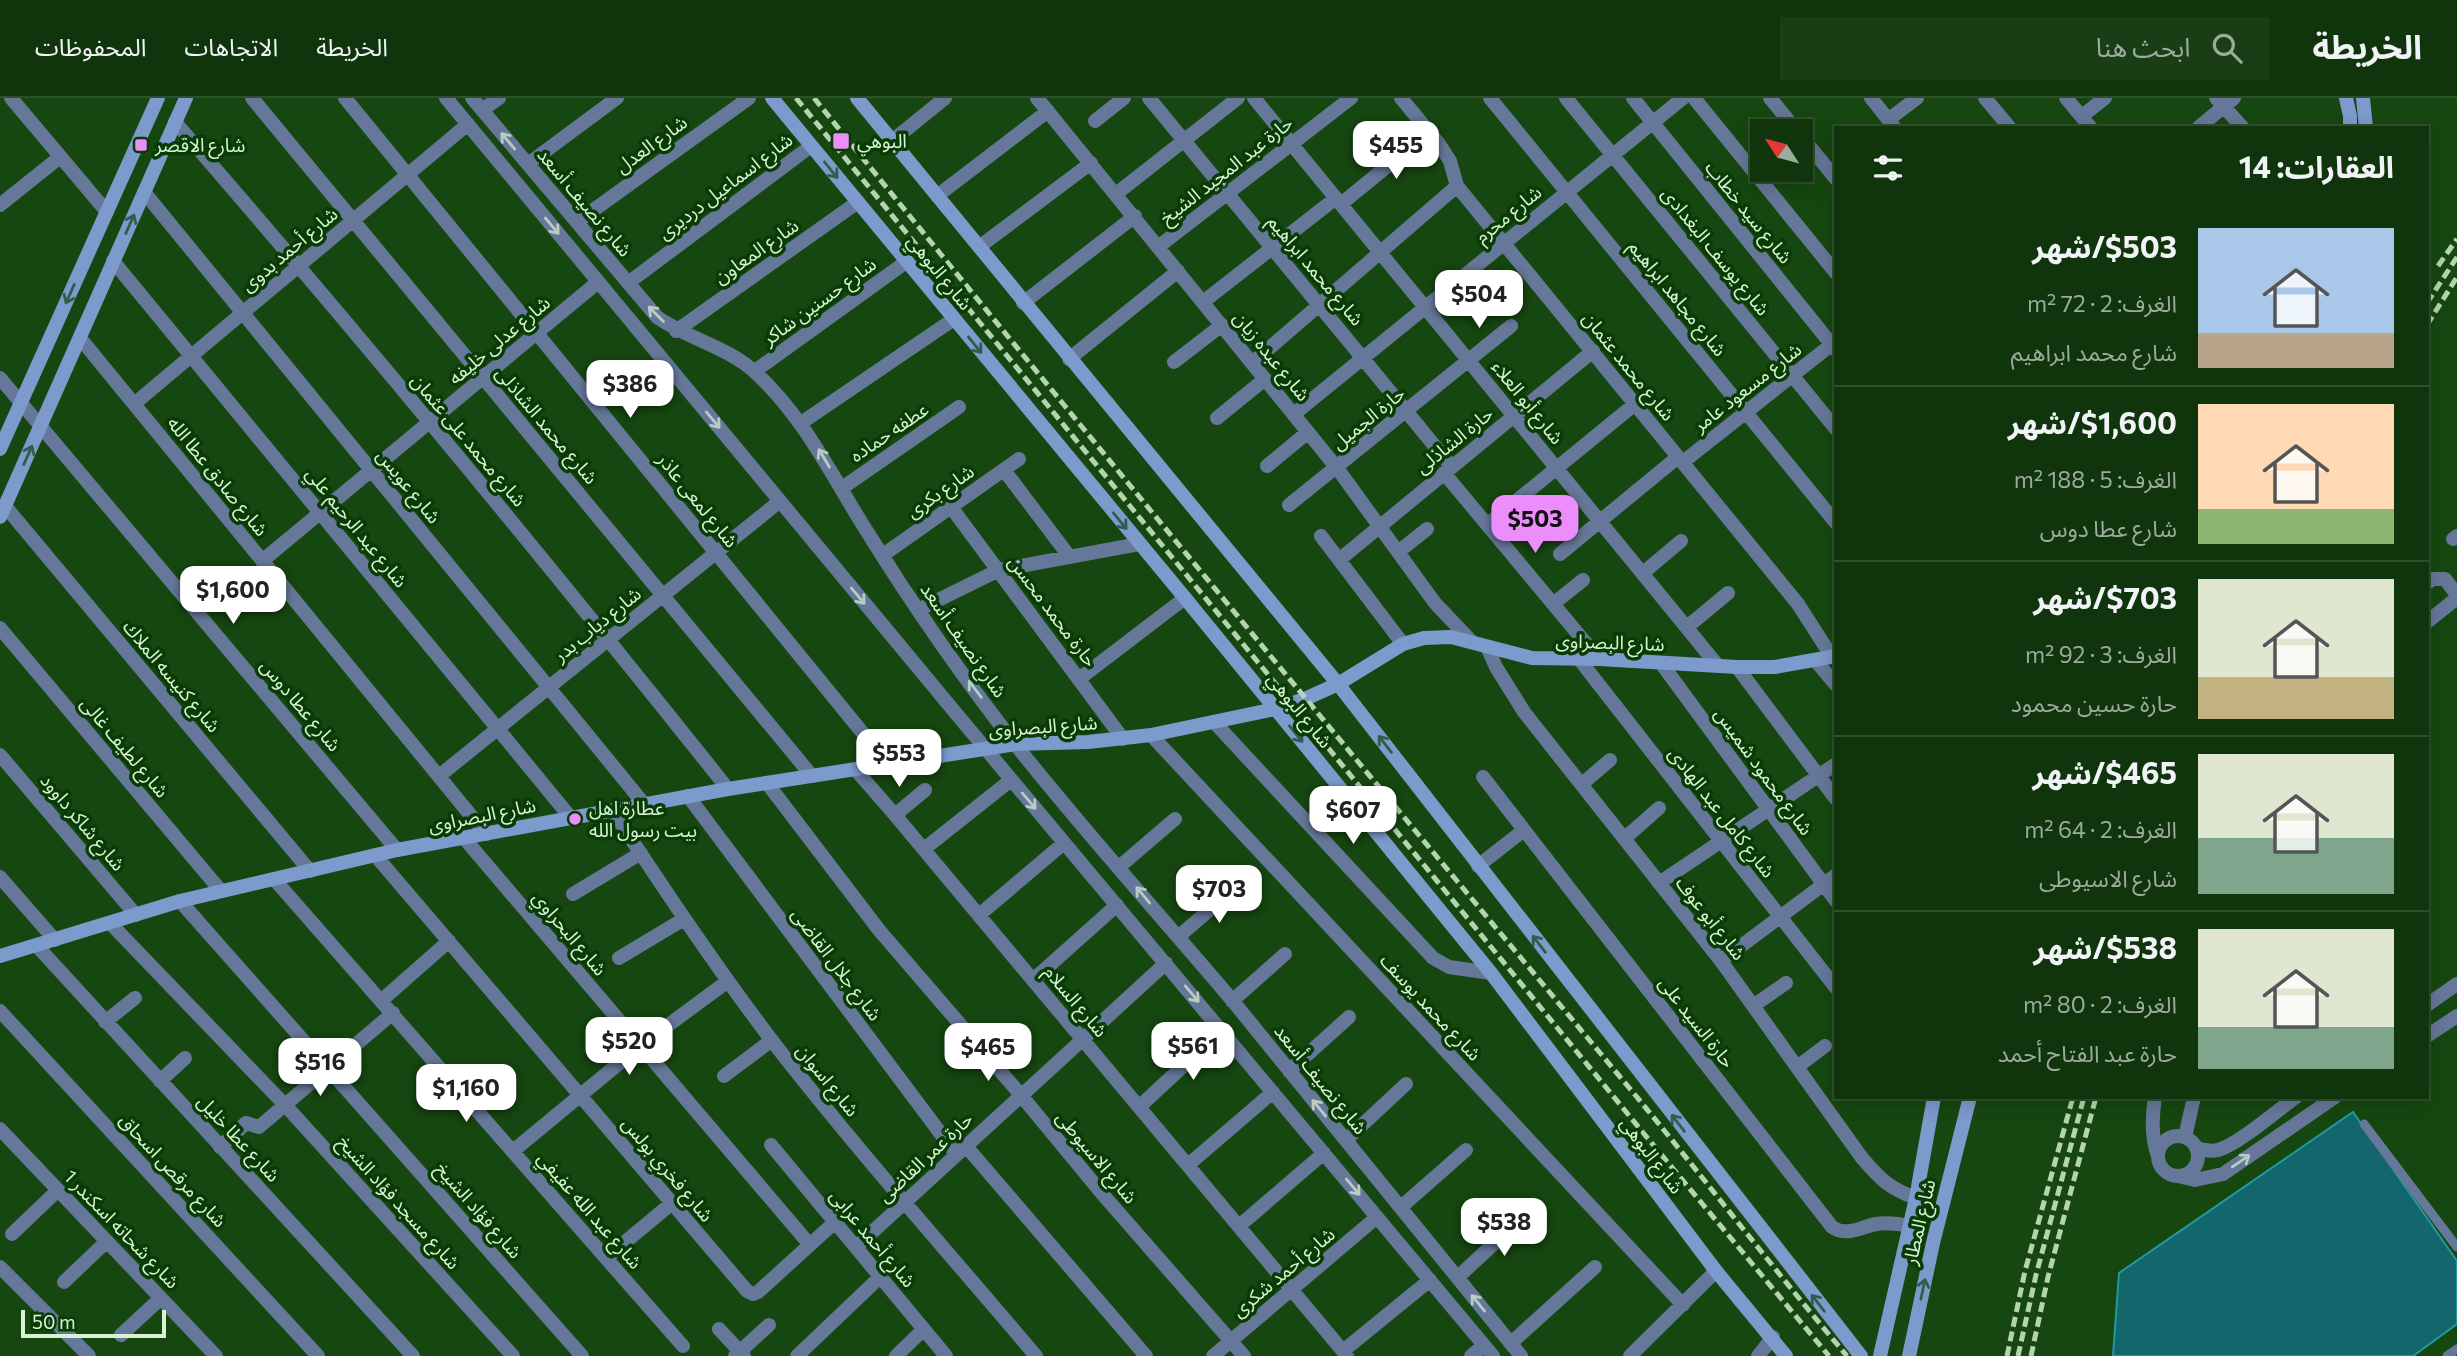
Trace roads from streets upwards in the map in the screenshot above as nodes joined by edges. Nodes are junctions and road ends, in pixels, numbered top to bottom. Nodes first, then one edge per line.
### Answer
1 (10, 98) edge
2 (158, 98) edge
3 (186, 98) edge
4 (251, 98) edge
5 (345, 98) edge
6 (446, 98) edge
7 (472, 98) edge
8 (499, 98) edge
9 (617, 98) edge
10 (749, 98) edge
11 (772, 98) edge
12 (857, 98) edge
13 (945, 98) edge
14 (1037, 98) edge
15 (1124, 98) edge
16 (1149, 98) edge
17 (1238, 98) edge
18 (1254, 98) edge
19 (1351, 98) edge
20 (1401, 98) edge
21 (1490, 98) edge
22 (1566, 98) edge
23 (1633, 98) edge
24 (1683, 98) edge
25 (1694, 98) edge
26 (1770, 98) edge
27 (1871, 98) edge
28 (1917, 98) edge
29 (1985, 98) edge
30 (2066, 98) edge
31 (2105, 98) edge
32 (2346, 98) edge
33 (2364, 98) edge
34 (2224, 101) edge
35 (0, 106) edge
36 (482, 110) junction
37 (1048, 111) junction
38 (1787, 119) edge
39 (1095, 121) dead end
40 (175, 122) junction
41 (1653, 122) junction
42 (2087, 122) edge
43 (468, 124) junction
44 (1892, 124) edge
45 (2008, 126) edge
46 (2200, 126) edge
47 (2242, 126) edge
48 (2350, 126) edge
49 (2366, 126) edge
50 (1429, 132) junction
51 (892, 141) junction
52 (1184, 141) junction
53 (1292, 144) junction
54 (811, 146) junction
55 (1813, 151) edge
56 (1612, 154) junction
57 (60, 157) junction
58 (1091, 163) junction
59 (527, 164) junction
60 (407, 175) junction
61 (1834, 177) edge
62 (1457, 186) junction
63 (144, 192) junction
64 (1566, 192) junction
65 (1116, 194) junction
66 (1227, 194) junction
67 (937, 196) junction
68 (1338, 201) junction
69 (858, 202) junction
70 (0, 205) edge
71 (107, 212) junction
72 (1135, 216) junction
73 (353, 220) junction
74 (577, 222) junction
75 (1505, 242) junction
76 (979, 247) junction
77 (1158, 247) junction
78 (1272, 248) junction
79 (1380, 252) junction
80 (113, 261) junction
81 (906, 262) junction
82 (299, 265) junction
83 (1178, 271) junction
84 (1834, 271) edge
85 (598, 282) junction
86 (628, 283) junction
87 (1203, 302) junction
88 (1023, 303) junction
89 (1320, 304) junction
90 (1425, 306) junction
91 (243, 313) junction
92 (954, 319) junction
93 (1222, 325) junction
94 (1511, 326) dead end
95 (676, 331) junction
96 (537, 333) junction
97 (80, 338) junction
98 (1834, 345) edge
99 (1593, 351) junction
100 (192, 356) junction
101 (1364, 357) junction
102 (1069, 359) junction
103 (1470, 360) junction
104 (1174, 362) dead end
105 (1252, 363) junction
106 (755, 371) junction
107 (1793, 376) junction
108 (0, 378) edge
109 (483, 378) junction
110 (1265, 379) junction
111 (21, 402) junction
112 (134, 404) junction
113 (1635, 404) junction
114 (959, 407) dead end
115 (1407, 411) junction
116 (1746, 412) junction
117 (1294, 414) junction
118 (1515, 416) junction
119 (1217, 418) dead end
120 (429, 422) junction
121 (801, 423) junction
122 (41, 424) junction
123 (1834, 427) edge
124 (1308, 432) junction
125 (0, 449) edge
126 (1019, 459) dead end
127 (1680, 459) junction
128 (1267, 466) dead end
129 (1557, 467) junction
130 (1337, 468) junction
131 (1004, 470) junction
132 (1448, 470) junction
133 (371, 471) junction
134 (842, 488) junction
135 (780, 501) junction
136 (1289, 505) dead end
137 (951, 507) junction
138 (2, 512) edge
139 (320, 513) junction
140 (1834, 521) edge
141 (1601, 522) junction
142 (1487, 525) junction
143 (1380, 526) junction
144 (1427, 529) dead end
145 (1321, 536) dead end
146 (1681, 541) dead end
147 (1139, 544) junction
148 (716, 552) junction
149 (1398, 552) junction
150 (1560, 554) dead end
151 (883, 555) junction
152 (1069, 556) junction
153 (1339, 559) junction
154 (262, 561) junction
155 (999, 570) junction
156 (1643, 573) junction
157 (1583, 580) dead end
158 (2429, 582) edge
159 (1728, 593) dead end
160 (663, 596) junction
161 (2457, 597) edge
162 (1185, 598) junction
163 (1553, 604) junction
164 (918, 610) junction
165 (2429, 620) edge
166 (1687, 627) junction
167 (0, 628) edge
168 (609, 639) junction
169 (1472, 642) junction
170 (1403, 644) junction
171 (1487, 647) junction
172 (1834, 657) edge
173 (1579, 659) junction
174 (1599, 659) junction
175 (1816, 661) junction
176 (1661, 663) junction
177 (1718, 666) junction
178 (1737, 667) junction
179 (1079, 679) junction
180 (1834, 683) edge
181 (1338, 684) junction
182 (548, 688) junction
183 (1275, 709) junction
184 (1214, 722) junction
185 (498, 728) junction
186 (1151, 735) junction
187 (1123, 739) junction
188 (1016, 744) junction
189 (985, 749) junction
190 (0, 755) edge
191 (1610, 760) dead end
192 (888, 764) junction
193 (1834, 765) edge
194 (855, 769) junction
195 (439, 776) junction
196 (812, 776) junction
197 (1818, 776) junction
198 (1483, 777) dead end
199 (1011, 780) junction
200 (767, 783) junction
201 (1582, 784) junction
202 (728, 789) junction
203 (925, 790) dead end
204 (688, 796) junction
205 (1834, 796) edge
206 (644, 804) junction
207 (1659, 808) dead end
208 (612, 810) junction
209 (1768, 810) junction
210 (895, 815) junction
211 (571, 818) junction
212 (1175, 819) dead end
213 (1524, 830) junction
214 (486, 834) junction
215 (464, 838) junction
216 (1625, 838) junction
217 (1721, 842) junction
218 (1064, 843) junction
219 (923, 849) junction
220 (397, 850) junction
221 (640, 853) junction
222 (375, 856) junction
223 (1478, 866) junction
224 (1119, 867) junction
225 (310, 871) junction
226 (1834, 876) edge
227 (0, 877) edge
228 (274, 879) junction
229 (1659, 883) junction
230 (1824, 884) junction
231 (1236, 887) dead end
232 (220, 891) junction
233 (573, 894) dead end
234 (1834, 898) edge
235 (180, 901) junction
236 (1117, 905) junction
237 (136, 915) junction
238 (979, 915) junction
239 (1780, 917) junction
240 (684, 919) junction
241 (110, 923) junction
242 (1178, 937) junction
243 (55, 940) junction
244 (449, 942) junction
245 (37, 946) junction
246 (1285, 954) dead end
247 (0, 957) edge
248 (619, 958) dead end
249 (1721, 961) junction
250 (1166, 963) junction
251 (1491, 973) junction
252 (1033, 980) junction
253 (728, 981) junction
254 (1786, 983) dead end
255 (2457, 984) edge
256 (1834, 985) edge
257 (135, 998) dead end
258 (382, 1000) junction
259 (1232, 1001) junction
260 (2429, 1004) edge
261 (1753, 1006) junction
262 (0, 1011) edge
263 (393, 1013) junction
264 (2457, 1016) edge
265 (1349, 1017) dead end
266 (105, 1022) junction
267 (1222, 1030) junction
268 (2429, 1035) edge
269 (1082, 1038) junction
270 (772, 1040) junction
271 (640, 1046) junction
272 (1825, 1046) dead end
273 (185, 1058) dead end
274 (1797, 1067) junction
275 (328, 1068) junction
276 (1289, 1071) junction
277 (724, 1076) dead end
278 (160, 1081) junction
279 (1406, 1084) dead end
280 (1273, 1092) junction
281 (1020, 1094) junction
282 (580, 1096) junction
283 (1969, 1099) edge
284 (2155, 1099) edge
285 (2194, 1099) edge
286 (2293, 1099) edge
287 (2332, 1099) edge
288 (1933, 1104) edge
289 (285, 1105) junction
290 (1139, 1107) junction
291 (2185, 1137) junction
292 (3, 1138) edge
293 (1346, 1140) junction
294 (771, 1145) dead end
295 (220, 1147) junction
296 (2196, 1148) junction
297 (961, 1150) junction
298 (1466, 1150) dead end
299 (513, 1151) junction
300 (1324, 1153) junction
301 (2158, 1156) junction
302 (1188, 1165) junction
303 (2178, 1176) junction
304 (58, 1190) junction
305 (1916, 1198) junction
306 (905, 1201) junction
307 (672, 1203) junction
308 (1401, 1208) junction
309 (1526, 1214) dead end
310 (1377, 1217) junction
311 (835, 1222) junction
312 (1239, 1226) junction
313 (1910, 1226) junction
314 (12, 1234) dead end
315 (107, 1241) junction
316 (810, 1245) junction
317 (856, 1247) junction
318 (606, 1258) junction
319 (0, 1267) edge
320 (1595, 1267) dead end
321 (1716, 1271) junction
322 (880, 1277) junction
323 (1458, 1278) junction
324 (1430, 1280) junction
325 (64, 1282) dead end
326 (1292, 1289) junction
327 (161, 1298) junction
328 (1683, 1305) junction
329 (769, 1325) dead end
330 (719, 1329) dead end
331 (923, 1329) junction
332 (121, 1335) dead end
333 (1773, 1338) junction
334 (1231, 1341) junction
335 (1511, 1343) junction
336 (683, 1346) dead end
337 (1489, 1351) edge
338 (210, 1354) edge
339 (1345, 1354) edge
340 (740, 1355) edge
341 (89, 1356) edge
342 (318, 1356) edge
343 (413, 1356) edge
344 (513, 1356) edge
345 (582, 1356) edge
346 (797, 1356) edge
347 (896, 1356) edge
348 (946, 1356) edge
349 (1036, 1356) edge
350 (1146, 1356) edge
351 (1213, 1356) edge
352 (1244, 1356) edge
353 (1471, 1356) edge
354 (1521, 1356) edge
355 (1630, 1356) edge
356 (1758, 1356) edge
357 (1786, 1356) edge
358 (1861, 1356) edge
359 (1880, 1356) edge
360 (1909, 1356) edge

1 - 35 street
1 - 57 street
2 - 71 street
3 - 40 street
4 - 73 street, شارع محمد الشاذلى
5 - 60 street, شارع لمعى عاذر
6 - 43 street, شارع نصيف أسعد
7 - 36 street, شارع نصيف أسعد
8 - 36 street
9 - 59 street
10 - 74 street, شارع العدل
11 - 54 street, شارع البوهي
12 - 51 street, شارع البوهي
13 - 51 street
14 - 37 street, شارع عبده زيان
15 - 39 street
16 - 52 street, شارع محمد ابراهيم
17 - 52 street
18 - 53 street, شارع أبو العلاء
19 - 53 street, حارة عبد المجيد الشيخ
20 - 50 street, شارع محمد عثمان
21 - 64 street, شارع مجاهد ابراهيم
22 - 56 street, شارع يوسف البغدادى
23 - 41 street, شارع سيد خطاب
24 - 41 street, شارع محرم
25 - 84 street
26 - 38 street
27 - 44 street
28 - 44 street
29 - 45 street
30 - 42 street
31 - 42 street
32 - 48 street
33 - 49 street
34 - 46 street
34 - 47 street
59 -> 36 street, شارع نصيف أسعد
37 - 58 street, شارع عبده زيان
37 - 67 street
40 - 63 street
40 - 82 street, شارع محمد على عثمان
41 - 56 street, شارع محرم
41 - 98 street, شارع سيد خطاب
43 - 60 street, شارع أحمد بدوى
43 -> 85 street, شارع نصيف أسعد
50 - 62 street, شارع محمد عثمان
50 - 68 street
51 - 67 street, شارع البوهي
52 - 65 street
52 - 66 street, شارع محمد ابراهيم
53 - 66 street, حارة عبد المجيد الشيخ
53 - 68 street, شارع أبو العلاء
54 -> 69 street, شارع البوهي
54 - 86 street, شارع اسماعيل درديرى
55 - 61 street
56 - 64 street, شارع محرم
56 - 107 street, شارع يوسف البغدادى
57 - 70 street
57 - 71 street
58 - 65 street, شارع عبده زيان
58 - 76 street
59 - 74 street, شارع نصيف أسعد
60 - 73 street, شارع أحمد بدوى
60 - 96 street, شارع لمعى عاذر
62 - 75 street, شارع محمد عثمان
62 - 79 street
80 -> 63 street
63 - 91 street, شارع عويس
64 - 75 street, شارع محرم
64 - 116 street, شارع مجاهد ابراهيم
65 - 72 street, شارع عبده زيان
66 - 77 street, حارة عبد المجيد الشيخ
66 - 78 street, شارع محمد ابراهيم
67 - 76 street, شارع البوهي
68 - 78 street
68 - 79 street, شارع أبو العلاء
69 - 81 street, شارع البوهي
69 - 95 street, شارع المعاون
71 -> 111 street
72 - 77 street, شارع عبده زيان
72 - 88 street
73 - 82 street, شارع أحمد بدوى
73 - 109 street, شارع محمد الشاذلى
74 - 86 street, شارع نصيف أسعد
75 - 90 street, شارع محرم
75 - 99 street, شارع محمد عثمان
76 - 88 street, شارع البوهي
77 - 83 street, شارع عبده زيان
78 - 87 street
78 - 89 street, شارع محمد ابراهيم
79 - 89 street
79 - 90 street, شارع أبو العلاء
80 - 97 street
80 - 100 street, شارع عبد الرحيم علي
81 - 92 street, شارع البوهي
81 - 106 street, شارع حسنين شاكر
82 - 91 street, شارع أحمد بدوى
82 - 120 street, شارع محمد على عثمان
83 - 87 street, شارع عبده زيان
83 - 102 street
85 - 96 street, شارع عدلى خليفه
85 -> 135 street, شارع نصيف أسعد
95 -> 86 street, شارع نصيف أسعد
87 - 93 street, شارع عبده زيان
88 - 102 street, شارع البوهي
89 - 101 street, شارع محمد ابراهيم
89 - 105 street
90 - 101 street, شارع محرم
90 - 103 street, شارع أبو العلاء
91 - 100 street, شارع أحمد بدوى
91 - 133 street, شارع عويس
92 - 121 street
92 -> 147 street, شارع البوهي
93 - 104 street
93 - 105 street, شارع عبده زيان
94 - 103 street, حارة الجميل
95 - 106 street, شارع نصيف أسعد
96 - 109 street, شارع عدلى خليفه
96 - 148 street, شارع لمعى عاذر
97 - 112 street, شارع صادق عطا الله
97 - 122 street
98 - 107 street, شارع مسعود عامر
99 - 113 street, شارع محمد عثمان
99 - 118 street, حارة الشاذلى
100 - 112 street, شارع أحمد بدوى
100 - 139 street, شارع عبد الرحيم علي
101 - 115 street, شارع محمد ابراهيم
101 - 117 street, شارع محرم
102 - 181 street, شارع البوهي
103 - 115 street, حارة الجميل
103 - 118 street, شارع أبو العلاء
105 - 110 street, شارع عبده زيان
106 - 121 street, شارع نصيف أسعد
107 - 116 street, شارع مسعود عامر
107 - 123 street, شارع يوسف البغدادى
108 - 111 street, شارع عطا دوس
109 - 120 street, شارع عدلى خليفه
109 - 160 street, شارع محمد الشاذلى
110 - 117 street, شارع عبده زيان
110 - 119 street
111 - 122 street, شارع عطا دوس
111 - 125 street
112 - 154 street, شارع صادق عطا الله
113 - 127 street, شارع محمد عثمان
113 - 129 street
114 - 134 street, عطفه حماده
115 - 130 street, حارة الجميل
115 - 132 street, شارع محمد ابراهيم
116 - 127 street, شارع مسعود عامر
116 - 140 street, شارع مجاهد ابراهيم
117 - 124 street, شارع عبده زيان
118 - 129 street, شارع أبو العلاء
118 - 132 street, حارة الشاذلى
120 - 133 street, شارع عدلى خليفه
120 - 168 street, شارع محمد على عثمان
134 -> 121 street, شارع نصيف أسعد
138 -> 122 street
122 - 220 street, شارع عطا دوس
124 - 128 street
124 - 130 street, شارع عبده زيان
126 - 131 street, شارع بكرى
127 - 141 street, شارع مسعود عامر
127 - 172 street, شارع محمد عثمان
129 - 141 street, شارع أبو العلاء
129 - 142 street
130 - 136 street, حارة الجميل
130 - 143 street, شارع عبده زيان
131 - 137 street, شارع بكرى
131 - 152 street
132 - 142 street, شارع محمد ابراهيم
132 - 143 street, حارة الشاذلى
133 - 139 street, شارع عدلى خليفه
133 - 182 street, شارع عويس
134 - 151 street, شارع نصيف أسعد
135 - 148 street, شارع دياب بدر
135 -> 189 street, شارع نصيف أسعد
137 - 151 street, شارع بكرى
137 - 155 street, حارة محمد محسن
138 - 225 street, شارع كنيسه الملاك
139 - 154 street, شارع عدلى خليفه
139 - 185 street, شارع عبد الرحيم علي
141 - 150 street, شارع مسعود عامر
141 - 156 street, شارع أبو العلاء
142 - 163 street, شارع محمد ابراهيم
143 - 149 street, شارع عبده زيان
143 - 153 street, حارة الشاذلى
144 - 149 street
145 - 153 street
146 - 156 street
147 - 152 street
147 - 162 street, شارع البوهي
148 - 160 street, شارع دياب بدر
148 - 192 street, شارع لمعى عاذر
149 - 169 street, شارع عبده زيان
151 - 164 street, شارع نصيف أسعد
152 - 155 street
153 - 170 street
154 - 195 street, شارع صادق عطا الله
155 - 164 street
155 - 179 street, حارة محمد محسن
156 - 166 street, شارع أبو العلاء
157 - 163 street
158 - 161 street
159 - 166 street
160 - 168 street, شارع دياب بدر
160 - 196 street, شارع محمد الشاذلى
161 - 165 street
162 - 179 street
162 - 183 street, شارع البوهي
163 - 174 street, شارع محمد ابراهيم
188 -> 164 street, شارع نصيف أسعد
166 - 177 street, شارع أبو العلاء
167 - 232 street, شارع لطيف غالى
168 - 182 street, شارع دياب بدر
168 - 202 street, شارع محمد على عثمان
169 - 170 street, شارع البصراوى
169 - 171 street, شارع البصراوى
170 - 181 street, شارع البصراوى
171 - 173 street, شارع البصراوى
171 - 201 street, شارع أبو عوف
172 - 175 street, شارع البصراوى
173 - 174 street, شارع البصراوى
173 - 217 street, شارع كامل عبد الهادى
174 - 176 street, شارع البصراوى
175 - 178 street, شارع البصراوى
175 - 180 street
176 - 177 street, شارع البصراوى
176 - 209 street, شارع محمود شميس
177 - 178 street, شارع البصراوى
178 - 197 street
179 - 187 street, حارة محمد محسن
181 - 183 street, شارع البصراوى
223 -> 181 street, شارع البوهي
182 - 185 street, شارع دياب بدر
182 - 206 street, شارع عويس
183 - 184 street, شارع البصراوى
183 -> 251 street, شارع البوهي
184 - 186 street, شارع البصراوى
184 - 251 street
185 - 195 street, شارع دياب بدر
185 - 211 street, شارع عبد الرحيم علي
186 - 187 street, شارع البصراوى
186 - 328 street, شارع محمد يوسف
187 - 188 street, شارع البصراوى
188 - 189 street, شارع البصراوى
188 - 224 street, شارع نصيف أسعد
189 - 192 street, شارع البصراوى
189 - 199 street, شارع نصيف أسعد
190 - 237 street, شارع شاكر داوود
191 - 201 street
192 - 194 street, شارع البصراوى
193 - 197 street
194 - 196 street, شارع البصراوى
194 - 210 street, شارع السلام
195 - 214 street, شارع صادق عطا الله
196 - 200 street, شارع البصراوى
197 - 205 street
197 - 209 street
198 - 213 street, حارة السيد على
199 -> 218 street, شارع نصيف أسعد
199 - 219 street
200 - 202 street, شارع البصراوى
200 - 281 street, شارع الاسيوطى
201 - 216 street, شارع أبو عوف
202 - 204 street, شارع البصراوى
203 - 210 street
204 - 206 street, شارع البصراوى
204 - 297 street, شارع جلال القاضى
206 - 208 street, شارع البصراوى
207 - 216 street
208 - 211 street, شارع البصراوى
208 - 221 street, شارع اسوان
209 - 217 street
209 - 230 street, شارع محمود شميس
210 - 219 street, شارع السلام
211 - 214 street, شارع البصراوى
212 - 224 street
213 - 223 street
213 - 313 street, حارة السيد على
214 - 215 street, شارع البصراوى
215 - 220 street, شارع البصراوى
215 - 271 street, شارع البحراوي
216 - 229 street, شارع أبو عوف
217 - 229 street
217 - 239 street, شارع كامل عبد الهادى
218 - 236 street, شارع نصيف أسعد
218 - 238 street
219 - 238 street, شارع السلام
220 - 222 street, شارع البصراوى
221 - 233 street
221 - 240 street, شارع اسوان
222 - 225 street, شارع البصراوى
222 - 244 street, شارع فخري بولس
358 -> 223 street, شارع البوهي
242 -> 224 street, شارع نصيف أسعد
225 - 228 street, شارع البصراوى
226 - 230 street
227 - 243 street
228 - 232 street, شارع البصراوى
228 - 258 street, شارع عبد الله عفيفي
229 - 249 street, شارع أبو عوف
230 - 234 street, شارع محمود شميس
230 - 239 street
231 - 242 street
232 - 235 street, شارع البصراوى
235 - 237 street, شارع البصراوى
235 - 275 street, شارع فؤاد الشيخ
236 - 250 street, شارع نصيف أسعد
236 - 252 street
237 - 241 street, شارع البصراوى
238 - 252 street, شارع السلام
239 - 249 street
239 - 256 street, شارع كامل عبد الهادى
240 - 248 street
240 - 253 street, شارع اسوان
241 - 243 street, شارع البصراوى
241 - 289 street, شارع مسجد فؤاد الشيخ
242 - 259 street, شارع نصيف أسعد
243 - 245 street, شارع البصراوى
244 - 258 street
244 - 282 street, شارع فخري بولس
245 - 247 street, شارع البصراوى
245 - 266 street, شارع عطا خليل
246 - 259 street
249 - 261 street, شارع أبو عوف
250 -> 267 street, شارع نصيف أسعد
250 - 269 street, حارة عمر القاضى
251 - 321 street, شارع البوهي
252 - 269 street, شارع السلام
253 - 270 street, شارع اسوان
253 - 271 street
254 - 261 street
255 - 260 street
257 - 266 street
258 - 263 street, شارع عبد الله عفيفي
259 - 276 street, شارع نصيف أسعد
261 - 274 street, شارع أبو عوف
262 - 342 street, شارع مرقص اسحاق
263 - 275 street
263 - 299 street, شارع عبد الله عفيفي
264 - 268 street
265 - 276 street
266 - 278 street, شارع عطا خليل
267 - 280 street, شارع نصيف أسعد
267 - 290 street
269 - 281 street, حارة عمر القاضى
269 - 290 street, شارع السلام
270 - 277 street
270 - 306 street, شارع اسوان
271 - 282 street
271 - 316 street, شارع البحراوي
272 - 274 street
273 - 278 street
274 - 305 street, شارع أبو عوف
275 - 289 street
275 - 345 street, شارع فؤاد الشيخ
293 -> 276 street, شارع نصيف أسعد
278 - 295 street, شارع عطا خليل
279 - 293 street
280 - 300 street, شارع نصيف أسعد
280 - 302 street
281 - 297 street, حارة عمر القاضى
281 - 334 street, شارع الاسيوطى
282 - 299 street
282 - 307 street, شارع فخري بولس
360 -> 283 street, شارع المطار
284 - 301 street
285 - 291 street
286 - 296 street
303 -> 287 street
288 - 305 street, شارع المطار
289 - 295 street
289 - 344 street, شارع مسجد فؤاد الشيخ
290 - 302 street, شارع السلام
291 - 296 street
291 - 301 street
292 - 304 street, شارع شحاته اسكندر 1
293 - 308 street, شارع نصيف أسعد
294 - 311 street, شارع أحمد عرابى
295 - 343 street, شارع عطا خليل
296 - 303 street
297 - 306 street, حارة عمر القاضى
297 - 350 street, شارع جلال القاضى
298 - 308 street
299 - 318 street, شارع عبد الله عفيفي
300 -> 310 street, شارع نصيف أسعد
300 - 312 street
301 - 303 street
302 - 312 street, شارع السلام
304 - 314 street
304 - 315 street, شارع شحاته اسكندر 1
305 - 313 street, شارع المطار
306 - 317 street, حارة عمر القاضى
306 - 349 street, شارع اسوان
307 - 316 street, شارع فخري بولس
307 - 318 street
308 - 323 street, شارع نصيف أسعد
309 - 323 street
310 - 324 street, شارع نصيف أسعد
310 - 326 street, شارع أحمد شكرى
311 - 316 street, شارع فخري بولس
311 - 317 street, شارع أحمد عرابى
312 - 326 street, شارع السلام
313 - 359 street, شارع المطار
315 - 325 street
315 - 327 street, شارع شحاته اسكندر 1
317 - 322 street, شارع أحمد عرابى
318 - 336 street, شارع عبد الله عفيفي
319 - 341 street
320 - 335 street
321 - 328 street
321 - 333 street, شارع البوهي
322 - 331 street, شارع أحمد عرابى
322 - 346 street
335 -> 323 street, شارع نصيف أسعد
324 - 337 street, شارع نصيف أسعد
324 - 339 street
326 - 334 street, شارع أحمد شكرى
326 - 339 street, شارع السلام
327 - 332 street
327 - 338 street, شارع شحاته اسكندر 1
328 - 355 street
329 - 340 street
330 - 340 street
331 - 347 street
331 - 348 street, شارع أحمد عرابى
333 - 356 street
333 - 357 street, شارع البوهي
334 - 351 street, شارع أحمد شكرى
334 - 352 street, شارع الاسيوطى
335 - 354 street, شارع نصيف أسعد
337 - 353 street

